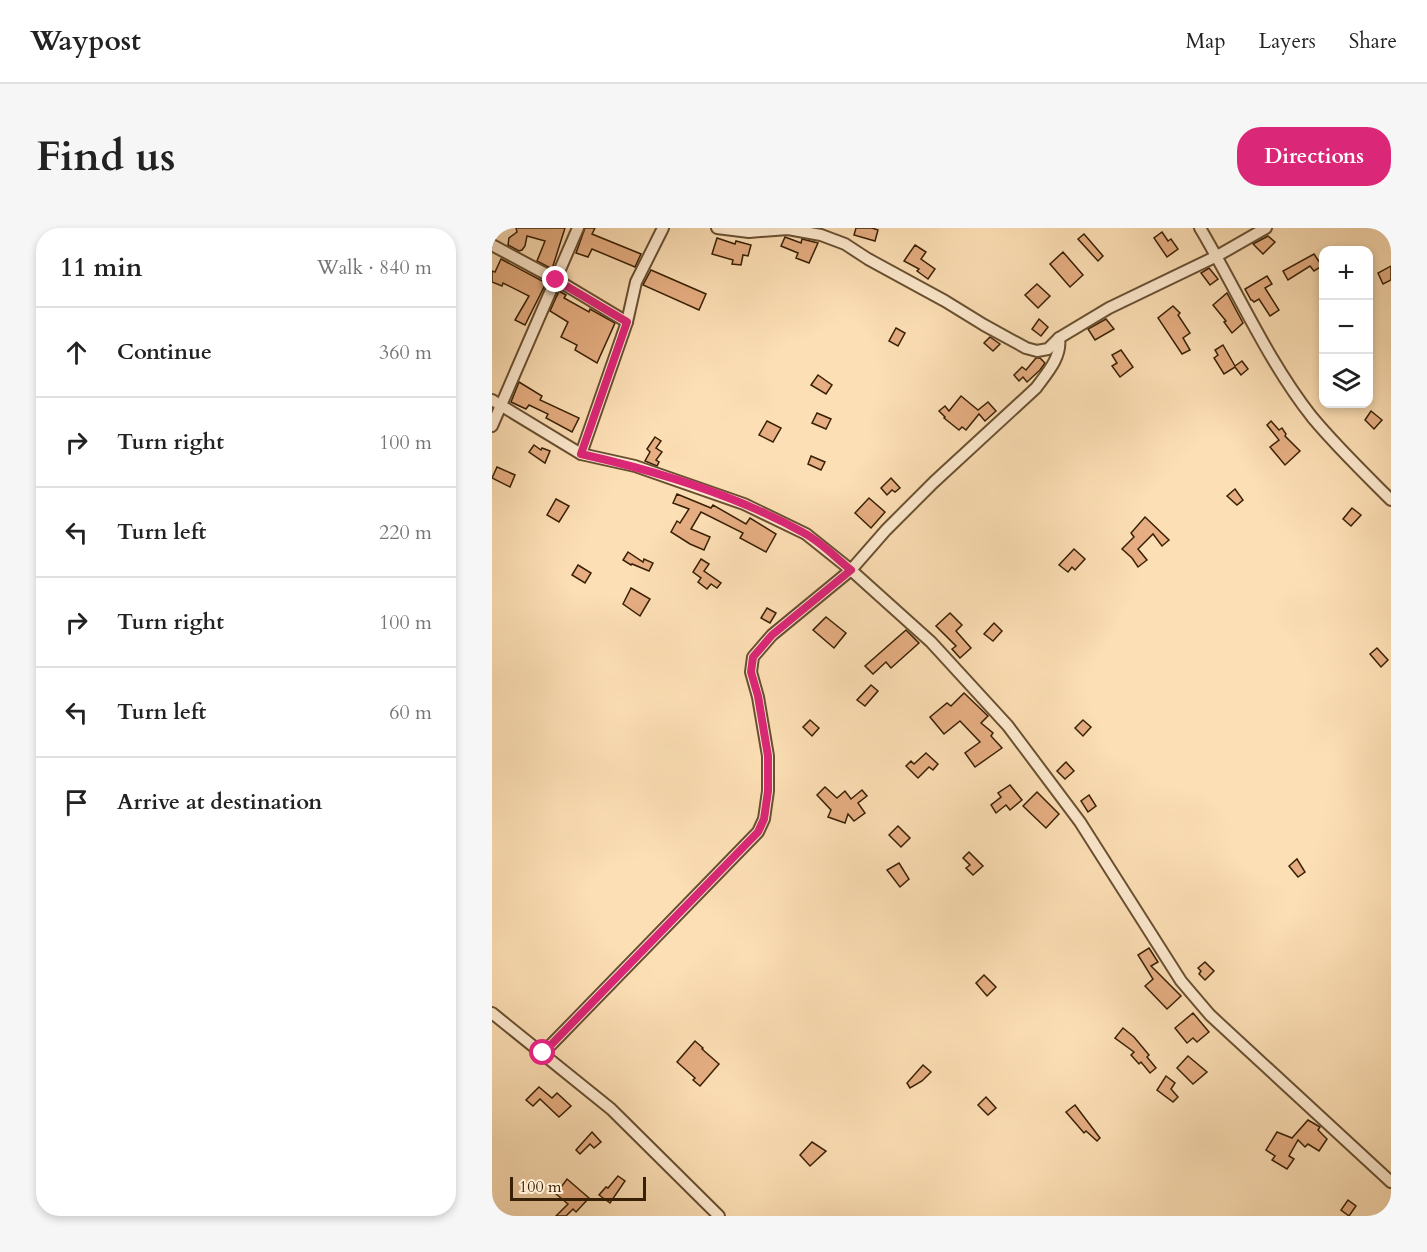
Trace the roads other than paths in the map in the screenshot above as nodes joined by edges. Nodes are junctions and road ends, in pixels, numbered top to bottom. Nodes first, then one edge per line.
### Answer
1 (578, 228) edge
2 (663, 228) edge
3 (717, 228) edge
4 (1200, 228) edge
5 (1266, 228) edge
6 (492, 245) edge
7 (1216, 256) junction
8 (556, 280) junction
9 (627, 322) junction
10 (1059, 338) junction
11 (496, 403) edge
12 (492, 426) edge
13 (581, 454) junction
14 (1391, 500) edge
15 (851, 570) junction
16 (492, 1013) edge
17 (543, 1053) junction
18 (1391, 1182) edge
19 (719, 1216) edge

1 - 8 street
2 - 9 street
3 - 10 street
4 - 7 street
5 - 7 street
6 - 8 street
7 - 10 street
7 - 14 street
8 - 9 street
8 - 11 street
9 - 13 street
10 - 15 street
11 - 12 street
11 - 13 street
13 - 15 street
15 - 17 street
15 - 18 street
16 - 17 street
17 - 19 street

